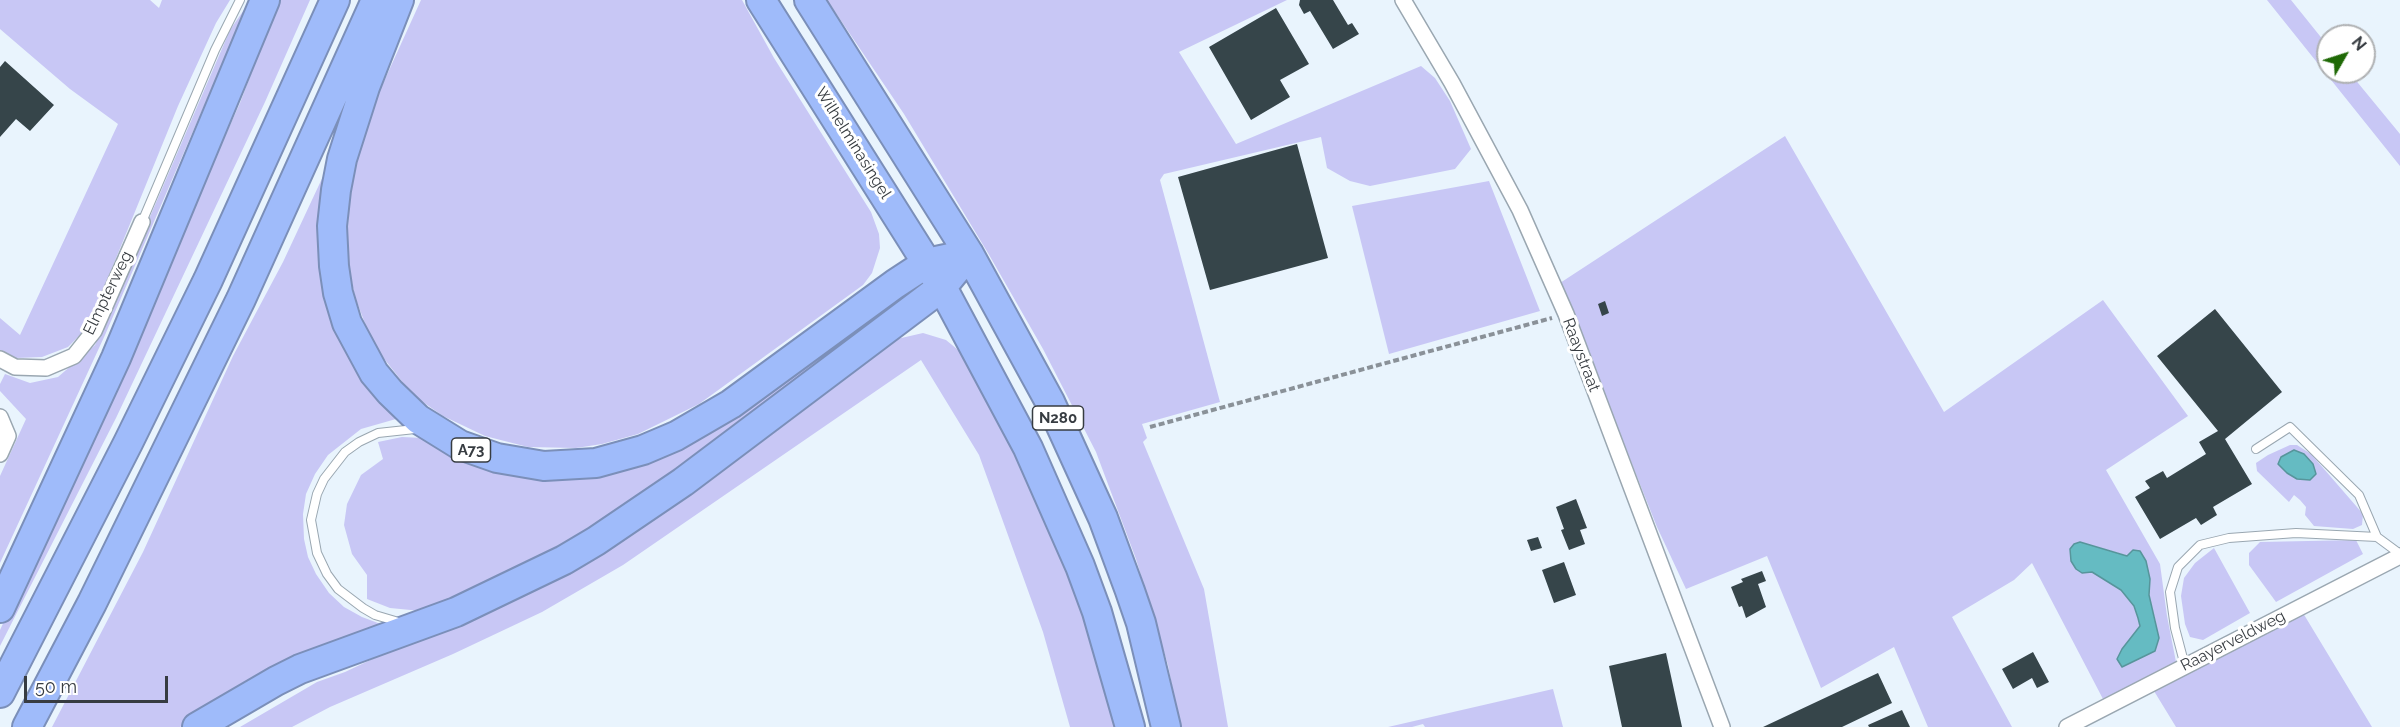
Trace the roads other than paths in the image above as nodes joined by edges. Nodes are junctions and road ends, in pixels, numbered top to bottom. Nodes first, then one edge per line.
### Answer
1 (240, 0) edge
2 (265, 0) edge
3 (335, 0) edge
4 (376, 0) edge
5 (399, 0) edge
6 (761, 0) edge
7 (809, 0) edge
8 (1403, 0) edge
9 (142, 222) joint
10 (969, 254) junction
11 (927, 263) junction
12 (942, 287) junction
13 (0, 358) edge
14 (0, 417) edge
15 (432, 428) junction
16 (2256, 449) dead end
17 (0, 454) edge
18 (2377, 537) junction
19 (2400, 555) edge
20 (0, 608) edge
21 (424, 626) junction
22 (2185, 666) junction
23 (0, 693) edge
24 (27, 727) edge
25 (197, 727) edge
26 (1130, 727) edge
27 (1166, 727) edge
28 (1722, 727) edge
29 (2067, 727) edge

1 - 9 lane
2 - 20 highway
3 - 23 highway
4 - 24 highway
5 - 15 highway, A73
6 - 11 highway, Wilhelminasingel / N280
7 - 10 highway, N280
8 - 28 street, Raaystraat
9 - 13 street, Elmpterweg
10 - 11 highway, A73
10 - 12 highway
10 - 27 highway, N280
11 - 12 highway, Wilhelminasingel / N280
11 - 15 highway, A73
12 - 21 highway
12 - 26 highway, N280
14 - 17 street
15 - 21 lane
16 - 18 lane
18 - 19 lane
18 - 22 lane
19 - 22 street, Raayerveldweg
21 - 25 highway
22 - 29 street, Raayerveldweg

